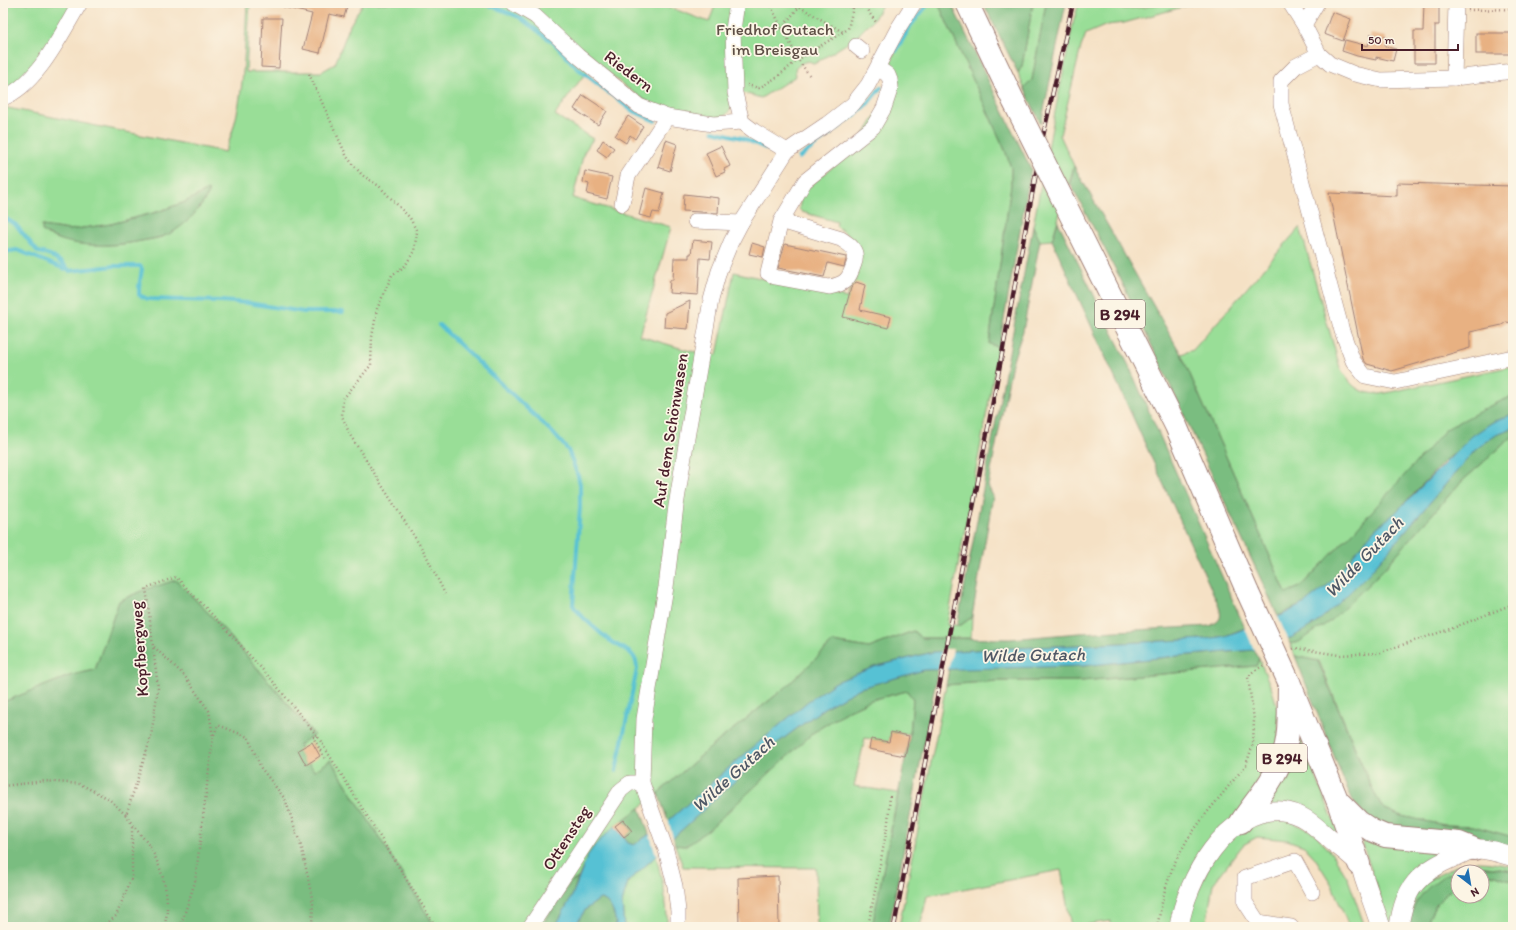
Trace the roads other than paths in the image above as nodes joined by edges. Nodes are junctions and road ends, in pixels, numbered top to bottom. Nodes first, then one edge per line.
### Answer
1 (80, 3) edge
2 (512, 3) edge
3 (737, 3) edge
4 (914, 3) edge
5 (967, 3) edge
6 (1290, 3) edge
7 (1317, 3) edge
8 (1456, 7) edge
9 (1304, 25) junction
10 (1319, 54) junction
11 (878, 68) junction
12 (1513, 71) edge
13 (1454, 78) junction
14 (3, 98) edge
15 (667, 117) junction
16 (742, 122) junction
17 (787, 151) junction
18 (622, 204) dead end
19 (695, 221) dead end
20 (781, 222) junction
21 (741, 223) junction
22 (1513, 357) edge
23 (1289, 682) junction
24 (642, 783) junction
25 (1338, 802) junction
26 (1241, 822) junction
27 (1474, 849) junction
28 (1513, 857) edge
29 (1359, 864) junction
30 (1312, 892) dead end
31 (530, 927) edge
32 (678, 927) edge
33 (1179, 927) edge
34 (1291, 927) edge
35 (1381, 927) edge
36 (1399, 927) edge

1 - 14 street
2 - 15 street, Riedern
3 - 16 street
4 - 11 street, Auf dem Schönwasen
5 - 23 highway, B 294, bridge
6 - 9 street
7 - 9 street
8 - 13 street
9 - 10 street
10 - 13 street
10 - 22 street
11 - 17 street, Auf dem Schönwasen
11 - 20 street
12 - 13 street
15 - 16 street, Riedern
15 - 18 street
16 - 17 street
17 - 21 street, Auf dem Schönwasen
19 - 21 street
20 - 20 street
21 - 24 street, Auf dem Schönwasen
23 - 25 highway, B 294
23 - 26 highway, B 294
24 - 31 street, Ottensteg
24 - 32 street, Auf dem Schönwasen
25 - 27 highway, B 294
25 - 29 highway, B 294
26 - 29 main road, B 294
26 - 33 main road, B 294
27 - 28 main road, B 294
27 - 36 main road, B 294
29 - 35 main road, B 294
30 - 34 street

